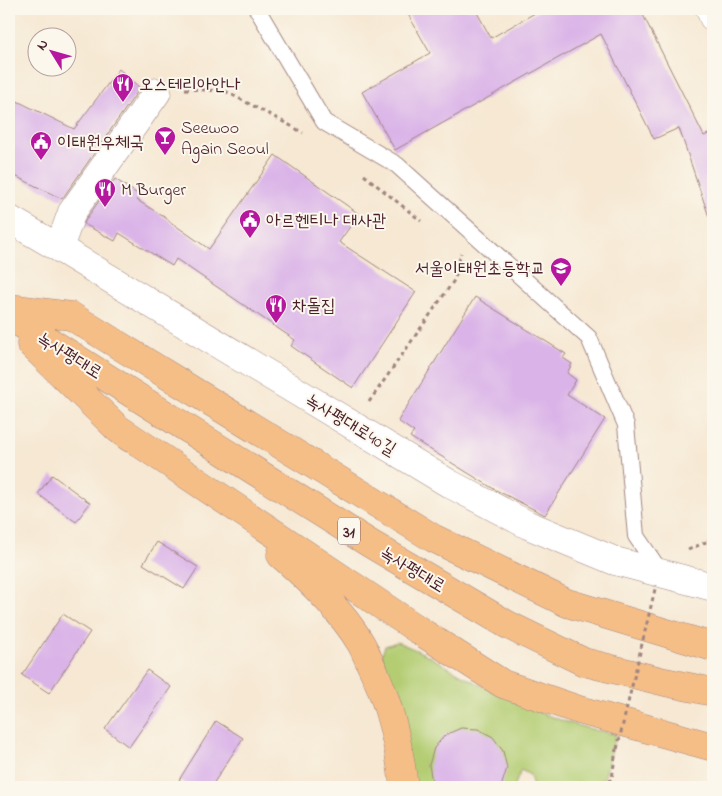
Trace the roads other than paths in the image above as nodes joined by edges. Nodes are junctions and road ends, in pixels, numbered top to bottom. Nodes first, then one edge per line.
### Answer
1 (257, 9) edge
2 (710, 9) edge
3 (713, 16) edge
4 (168, 91) road end
5 (9, 219) edge
6 (59, 248) junction
7 (9, 308) edge
8 (9, 316) edge
9 (9, 322) edge
10 (117, 428) junction
11 (654, 578) junction
12 (713, 587) edge
13 (713, 647) edge
14 (713, 692) edge
15 (713, 747) edge
16 (404, 787) edge

1 - 11 lane
2 - 3 street
4 - 6 street
5 - 6 street, 녹사평대로40길
6 - 11 street, 녹사평대로40길
7 - 13 main road
8 - 14 main road, 녹사평대로 / 31
9 - 10 main road
10 - 15 main road
10 - 16 main road
11 - 12 street, 녹사평대로40길

